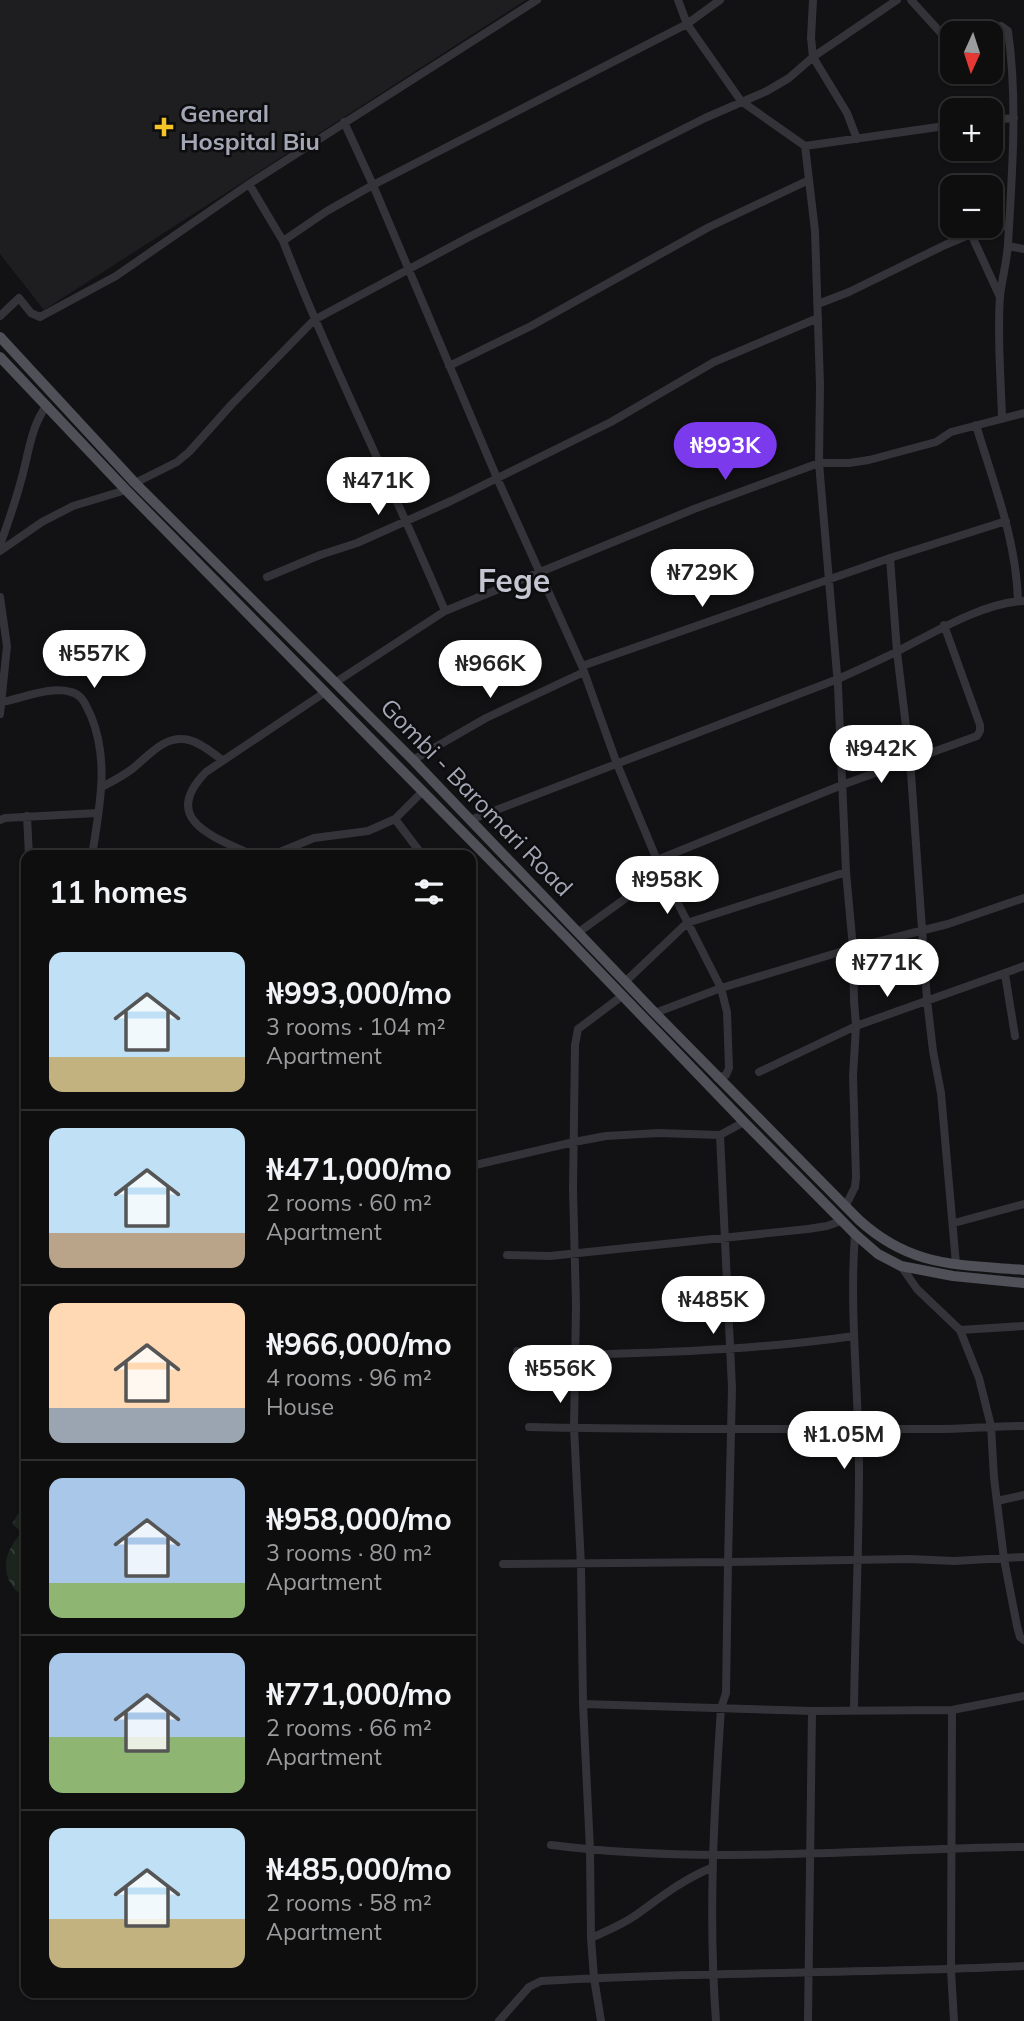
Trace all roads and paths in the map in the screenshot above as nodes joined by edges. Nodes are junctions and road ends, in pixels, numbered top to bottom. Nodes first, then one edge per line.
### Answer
1 (537, 0) edge
2 (678, 0) edge
3 (720, 0) edge
4 (813, 0) edge
5 (897, 0) edge
6 (911, 0) edge
7 (687, 24) junction
8 (1003, 27) edge
9 (940, 32) edge
10 (813, 57) junction
11 (741, 101) junction
12 (1014, 118) junction
13 (1003, 119) edge
14 (345, 122) junction
15 (940, 127) edge
16 (857, 139) junction
17 (805, 146) junction
18 (809, 180) junction
19 (249, 184) junction
20 (373, 185) junction
21 (1008, 225) junction
22 (1003, 226) edge
23 (962, 238) edge
24 (973, 238) edge
25 (283, 241) junction
26 (1008, 246) junction
27 (1024, 249) edge
28 (408, 271) junction
29 (1000, 297) junction
30 (818, 304) junction
31 (0, 316) edge
32 (818, 318) junction
33 (314, 320) junction
34 (0, 337) edge
35 (0, 357) edge
36 (450, 366) junction
37 (47, 405) junction
38 (1024, 413) edge
39 (1002, 419) junction
40 (976, 425) junction
41 (819, 463) junction
42 (497, 478) junction
43 (131, 486) junction
44 (407, 520) junction
45 (1006, 521) junction
46 (0, 545) edge
47 (0, 551) edge
48 (890, 558) junction
49 (539, 572) junction
50 (267, 577) dead end
51 (831, 580) junction
52 (0, 597) edge
53 (1021, 601) edge
54 (445, 611) junction
55 (944, 625) junction
56 (897, 652) junction
57 (583, 669) junction
58 (838, 679) junction
59 (336, 682) junction
60 (324, 692) junction
61 (2, 702) edge
62 (0, 714) edge
63 (403, 750) junction
64 (390, 757) junction
65 (910, 759) junction
66 (222, 760) junction
67 (413, 760) junction
68 (617, 764) junction
69 (842, 785) junction
70 (103, 786) junction
71 (423, 791) junction
72 (97, 813) junction
73 (2, 816) edge
74 (27, 816) junction
75 (395, 819) junction
76 (471, 820) junction
77 (29, 850) edge
78 (93, 850) edge
79 (242, 850) edge
80 (285, 850) edge
81 (418, 850) edge
82 (472, 850) edge
83 (476, 854) edge
84 (657, 860) junction
85 (662, 872) junction
86 (846, 872) junction
87 (1024, 898) edge
88 (687, 923) junction
89 (923, 931) junction
90 (579, 932) junction
91 (853, 948) junction
92 (1024, 967) edge
93 (1005, 974) junction
94 (625, 981) junction
95 (721, 988) junction
96 (622, 996) junction
97 (927, 1000) junction
98 (655, 1013) junction
99 (856, 1026) junction
100 (1015, 1036) dead end
101 (759, 1072) dead end
102 (713, 1081) junction
103 (744, 1122) junction
104 (720, 1135) junction
105 (574, 1142) junction
106 (476, 1165) edge
107 (1024, 1204) edge
108 (845, 1206) junction
109 (841, 1221) junction
110 (954, 1223) junction
111 (855, 1234) junction
112 (725, 1238) junction
113 (575, 1252) junction
114 (507, 1255) dead end
115 (956, 1264) junction
116 (901, 1266) junction
117 (1024, 1270) edge
118 (1024, 1283) edge
119 (1024, 1326) edge
120 (960, 1330) junction
121 (854, 1336) junction
122 (730, 1350) junction
123 (517, 1351) dead end
124 (574, 1354) junction
125 (991, 1426) junction
126 (1024, 1426) edge
127 (529, 1427) dead end
128 (574, 1428) junction
129 (858, 1428) junction
130 (731, 1430) junction
131 (1024, 1495) edge
132 (997, 1501) junction
133 (1024, 1557) edge
134 (1004, 1559) junction
135 (857, 1560) junction
136 (728, 1563) junction
137 (503, 1564) dead end
138 (581, 1565) junction
139 (1024, 1640) edge
140 (1024, 1696) edge
141 (583, 1704) junction
142 (720, 1708) junction
143 (854, 1709) junction
144 (952, 1710) junction
145 (812, 1711) junction
146 (551, 1845) dead end
147 (1024, 1847) edge
148 (951, 1848) junction
149 (590, 1850) junction
150 (810, 1852) junction
151 (712, 1855) junction
152 (712, 1868) junction
153 (591, 1938) junction
154 (1024, 1966) edge
155 (951, 1970) junction
156 (810, 1972) junction
157 (712, 1973) junction
158 (594, 1978) junction
159 (499, 2021) edge
160 (601, 2021) edge
161 (716, 2021) edge
162 (808, 2021) edge
163 (954, 2021) edge

1 - 14 street
2 - 7 street
3 - 7 street
4 - 10 street
5 - 10 street
6 - 9 street
7 - 11 street
7 - 20 street
8 - 12 street
10 - 11 street
10 - 16 street
11 - 17 street
11 - 28 street
12 - 13 street
12 - 21 street
14 - 19 street
14 - 20 street
15 - 16 street
16 - 17 street
17 - 18 street
18 - 30 street
18 - 36 street
19 - 25 street
19 - 31 street
20 - 25 street
20 - 28 street
21 - 22 street
21 - 26 street
23 - 30 street
24 - 29 street
25 - 33 street
26 - 27 street
26 - 29 street
28 - 33 street
28 - 36 street
29 - 39 street
30 - 32 street
32 - 41 street
32 - 42 street
33 - 43 street
33 - 44 street
34 - 43 main road, Gombi - Baromari Road
35 - 37 main road, Gombi - Baromari Road
36 - 42 street
37 - 43 main road, Gombi - Baromari Road
37 - 46 street
38 - 39 street
39 - 40 street
40 - 41 street
40 - 45 street
41 - 49 street
41 - 51 street
42 - 44 street
42 - 49 street
43 - 47 street
43 - 59 main road, Gombi - Baromari Road
43 - 60 main road, Gombi - Baromari Road
44 - 50 street
44 - 54 street
45 - 48 street
45 - 53 street
48 - 51 street
48 - 56 street
49 - 54 street
49 - 57 street
51 - 57 street
51 - 58 street
52 - 61 street
53 - 55 street
54 - 59 street
55 - 56 street
55 - 65 street
56 - 58 street
56 - 65 street
57 - 67 street
57 - 68 street
58 - 68 street
58 - 69 street
59 - 63 main road, Gombi - Baromari Road
60 - 64 main road, Gombi - Baromari Road
60 - 66 street
61 - 62 street
61 - 70 street
63 - 64 main road
63 - 67 main road, Gombi - Baromari Road
64 - 71 main road, Gombi - Baromari Road
65 - 69 street
65 - 89 street
66 - 70 street
66 - 79 street
67 - 76 main road, Gombi - Baromari Road
68 - 76 street
68 - 84 street
69 - 84 street
69 - 86 street
70 - 72 street
71 - 75 street
71 - 82 main road, Gombi - Baromari Road
72 - 74 street
72 - 78 street
73 - 74 street
74 - 77 street
75 - 80 street
75 - 81 street
76 - 90 main road, Gombi - Baromari Road
83 - 96 main road, Gombi - Baromari Road
84 - 85 street
85 - 88 street
85 - 90 street
86 - 88 street
86 - 91 street
87 - 89 street
88 - 94 street
88 - 95 street
89 - 91 street
89 - 97 street
90 - 94 main road, Gombi - Baromari Road
91 - 95 street
91 - 99 street
92 - 93 street
93 - 97 street
93 - 100 street
94 - 98 main road, Gombi - Baromari Road
95 - 98 street
95 - 102 street
96 - 102 main road, Gombi - Baromari Road
96 - 105 street
97 - 99 street
97 - 110 street
98 - 102 main road, Gombi - Baromari Road
99 - 101 street
99 - 108 street
102 - 103 main road, Gombi - Baromari Road
102 - 108 main road, Gombi - Baromari Road
103 - 104 street
103 - 109 main road, Gombi - Baromari Road
104 - 105 street
104 - 112 street
105 - 106 street
105 - 113 street
107 - 110 street
108 - 115 main road, Gombi - Baromari Road
109 - 111 main road, Gombi - Baromari Road
109 - 112 street
110 - 115 street
111 - 116 main road, Gombi - Baromari Road
111 - 121 street
112 - 113 street
112 - 122 street
113 - 114 street
113 - 124 street
115 - 117 main road, Gombi - Baromari Road
116 - 118 main road, Gombi - Baromari Road
116 - 120 street
119 - 120 street
120 - 125 street
121 - 122 street
121 - 129 street
122 - 124 street
122 - 130 street
123 - 124 street
124 - 128 street
125 - 126 street
125 - 129 street
125 - 132 street
127 - 128 street
128 - 130 street
128 - 138 street
129 - 130 street
129 - 135 street
130 - 136 street
131 - 132 street
132 - 134 street
133 - 134 street
134 - 135 street
134 - 139 street
135 - 136 street
135 - 143 street
136 - 138 street
136 - 142 street
137 - 138 street
138 - 141 street
140 - 144 street
141 - 142 street
141 - 149 street
142 - 145 street
142 - 151 street
143 - 144 street
143 - 145 street
144 - 148 street
145 - 150 street
146 - 149 street
147 - 148 street
148 - 150 street
148 - 155 street
149 - 151 street
149 - 153 street
150 - 151 street
150 - 156 street
151 - 152 street
152 - 153 street
152 - 157 street
153 - 158 street
154 - 155 street
155 - 156 street
155 - 163 street
156 - 157 street
156 - 162 street
157 - 158 street
157 - 161 street
158 - 159 street
158 - 160 street

